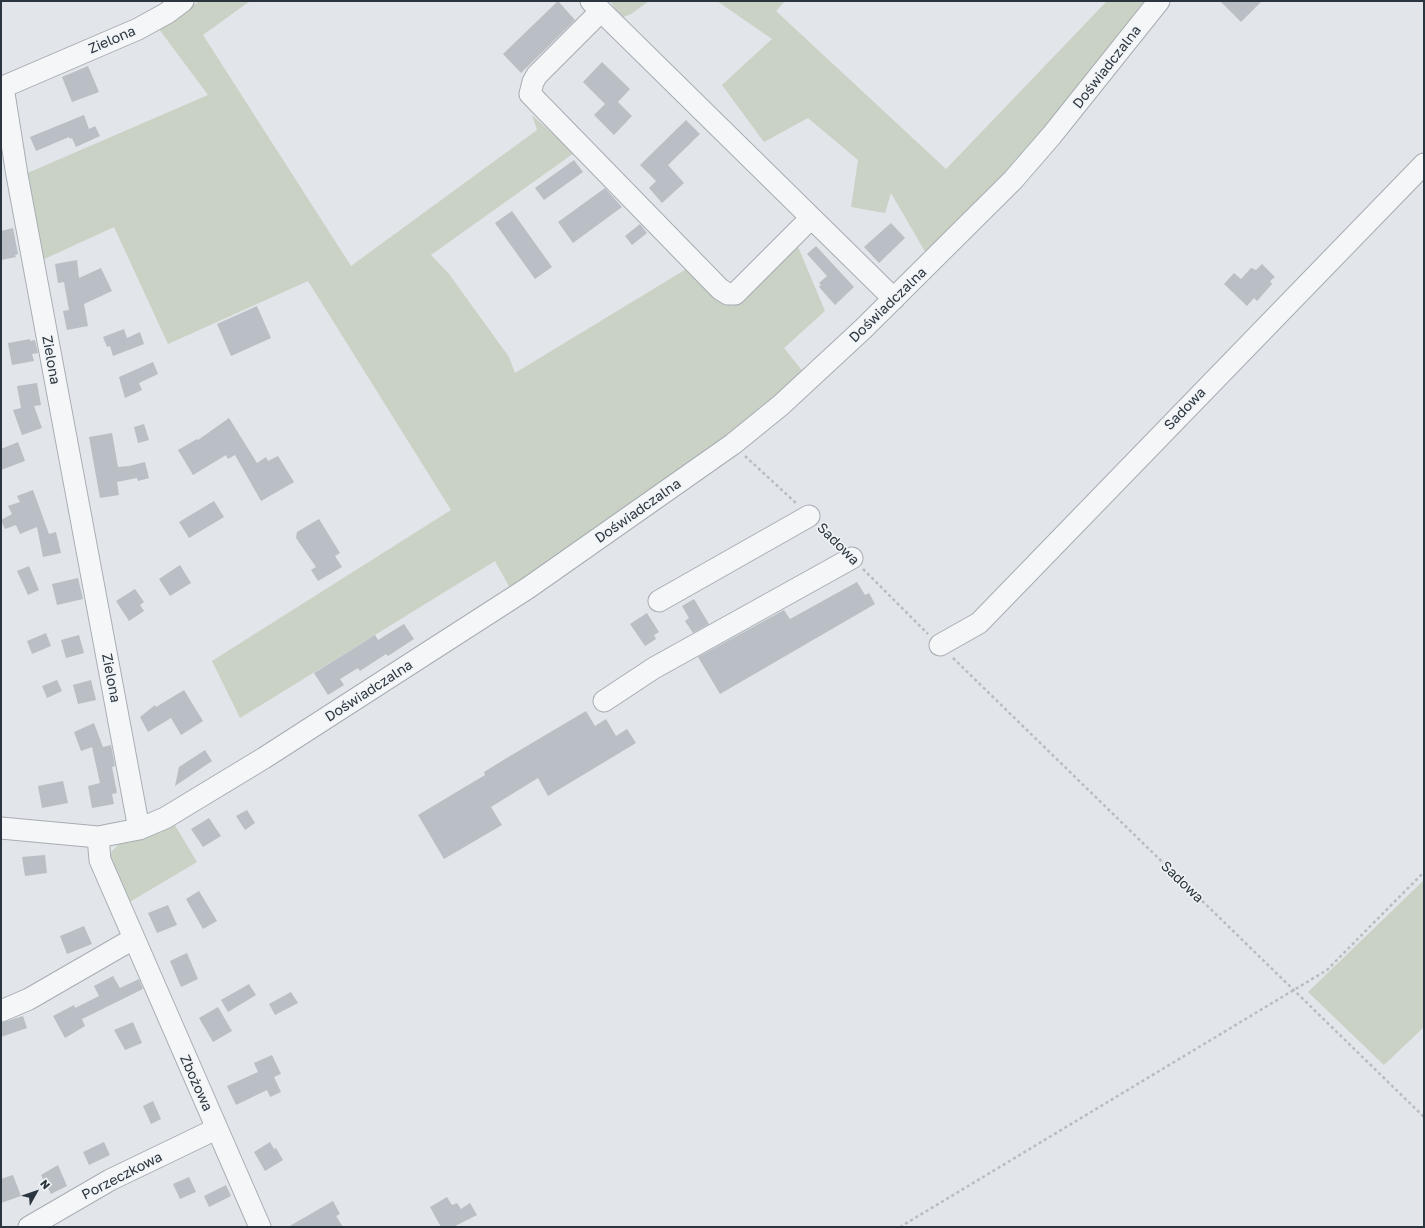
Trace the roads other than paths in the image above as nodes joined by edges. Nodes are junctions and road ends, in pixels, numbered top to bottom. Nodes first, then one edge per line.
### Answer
1 (183, 1) edge
2 (1159, 1) edge
3 (596, 6) edge
4 (163, 7) edge
5 (2, 87) edge
6 (1424, 164) edge
7 (811, 218) junction
8 (894, 299) junction
9 (809, 516) road end
10 (852, 558) road end
11 (659, 601) dead end
12 (940, 645) road end
13 (604, 701) dead end
14 (1, 828) edge
15 (139, 829) junction
16 (98, 837) junction
17 (133, 939) junction
18 (1, 1011) edge
19 (216, 1129) junction
20 (29, 1227) edge
21 (260, 1227) edge

1 - 4 street, Zielona
2 - 8 street, Doświadczalna
3 - 7 street
3 - 7 street
4 - 5 street, Zielona
5 - 15 street, Zielona
6 - 12 street, Sadowa
7 - 8 street
8 - 15 street, Doświadczalna
9 - 11 street
10 - 13 street
14 - 16 street, Doświadczalna
15 - 16 street, Doświadczalna
16 - 17 street, Zbożowa
17 - 18 street
17 - 19 street, Zbożowa
19 - 20 street, Porzeczkowa
19 - 21 street, Zbożowa

